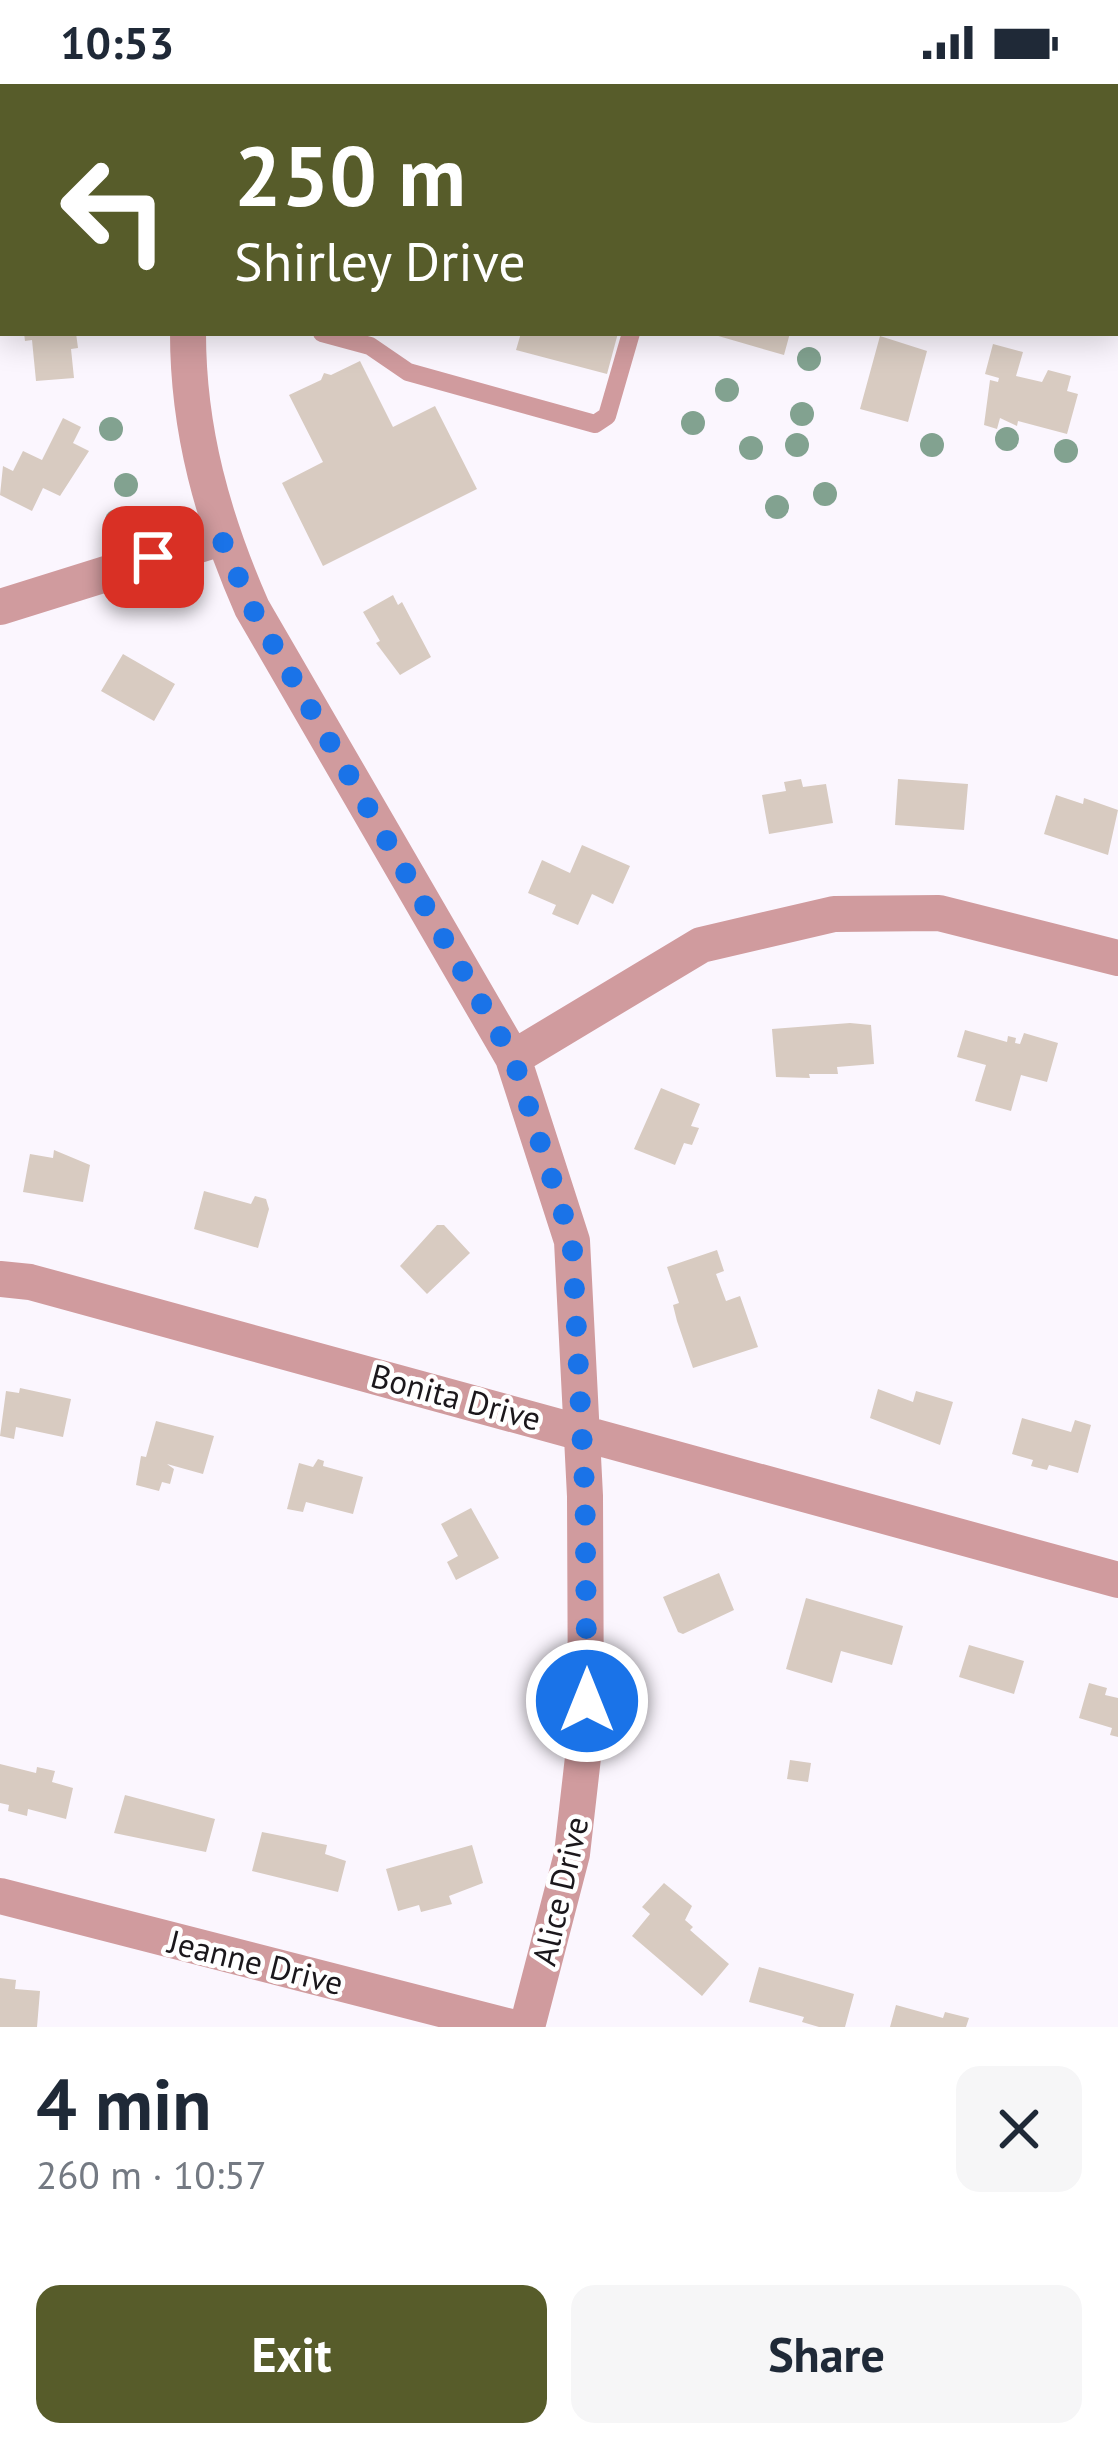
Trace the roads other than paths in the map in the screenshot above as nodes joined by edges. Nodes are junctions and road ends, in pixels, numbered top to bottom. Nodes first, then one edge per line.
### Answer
1 (188, 336) edge
2 (333, 336) edge
3 (631, 336) edge
4 (221, 538) junction
5 (0, 607) edge
6 (1118, 958) edge
7 (513, 1058) junction
8 (0, 1279) edge
9 (582, 1431) junction
10 (1118, 1580) edge
11 (0, 1896) edge
12 (511, 2027) edge
13 (527, 2027) edge

1 - 4 street, Alice Drive
2 - 3 lane
4 - 5 street
4 - 7 street, Alice Drive
6 - 7 street
7 - 9 street, Alice Drive
8 - 9 street, Bonita Drive
9 - 10 street, Bonita Drive
9 - 13 street, Alice Drive
11 - 12 street, Jeanne Drive

